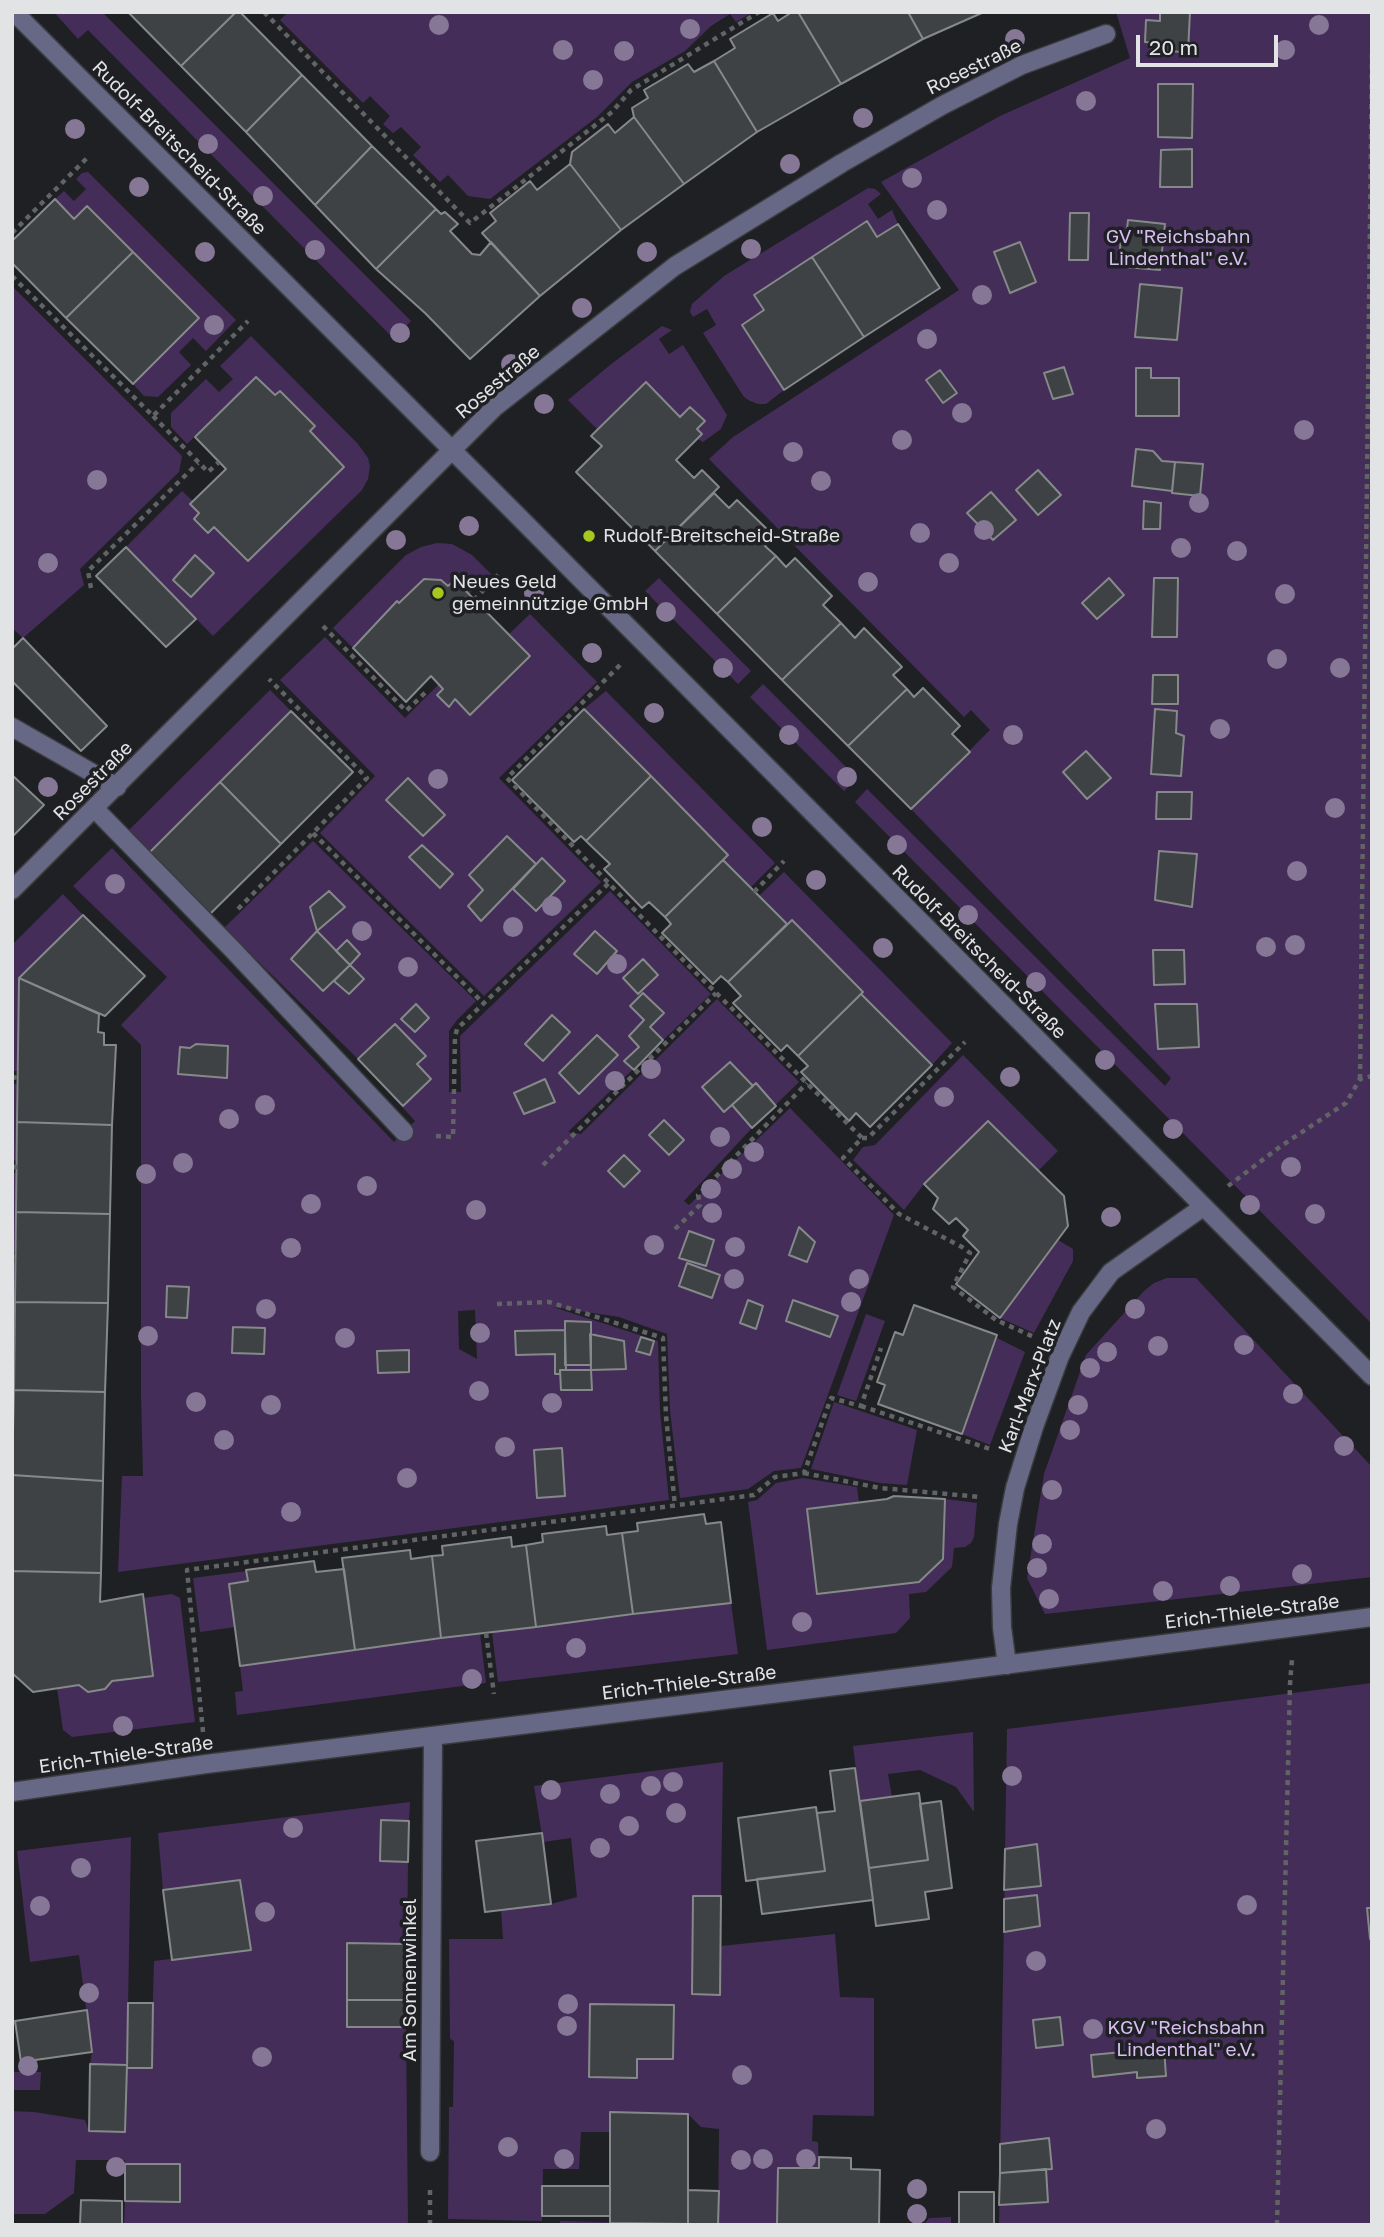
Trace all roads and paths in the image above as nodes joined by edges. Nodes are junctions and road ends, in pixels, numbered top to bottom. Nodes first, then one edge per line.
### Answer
1 (15, 12) edge
2 (264, 12) edge
3 (759, 12) edge
4 (1106, 34) dead end
5 (1372, 49) edge
6 (87, 158) dead end
7 (12, 233) edge
8 (12, 276) edge
9 (248, 321) dead end
10 (153, 416) junction
11 (452, 450) junction
12 (219, 462) dead end
13 (198, 463) junction
14 (499, 574) dead end
15 (91, 588) dead end
16 (474, 600) dead end
17 (322, 625) dead end
18 (642, 641) junction
19 (269, 679) dead end
20 (428, 690) dead end
21 (12, 727) edge
22 (117, 787) junction
23 (95, 809) junction
24 (313, 833) junction
25 (784, 862) dead end
26 (609, 883) junction
27 (12, 890) edge
28 (754, 892) dead end
29 (215, 932) junction
30 (716, 993) junction
31 (484, 1004) junction
32 (965, 1042) dead end
33 (1372, 1076) edge
34 (1360, 1079) junction
35 (807, 1083) junction
36 (404, 1132) joint
37 (862, 1138) junction
38 (543, 1165) dead end
39 (1203, 1207) junction
40 (676, 1230) dead end
41 (497, 1304) dead end
42 (1038, 1339) dead end
43 (881, 1348) dead end
44 (1372, 1376) edge
45 (861, 1406) junction
46 (994, 1450) dead end
47 (804, 1474) junction
48 (985, 1497) dead end
49 (675, 1506) junction
50 (1372, 1617) edge
51 (1296, 1627) junction
52 (486, 1633) dead end
53 (1007, 1665) junction
54 (494, 1694) dead end
55 (433, 1736) junction
56 (206, 1764) junction
57 (12, 1792) edge
58 (430, 2152) joint
59 (430, 2225) edge
60 (1278, 2225) edge

1 - 11 street, Rudolf-Breitscheid-Straße
2 - 3 path
4 - 11 street, Rosestraße
5 - 34 path
6 - 7 path
8 - 10 path
9 - 10 path
10 - 13 path
11 - 18 street, Rudolf-Breitscheid-Straße
11 - 22 street, Rosestraße
12 - 13 path
13 - 15 path
14 - 16 path
17 - 20 path
18 - 26 path
18 - 39 street, Rudolf-Breitscheid-Straße
19 - 24 path
21 - 22 street
22 - 23 street, Rosestraße
23 - 27 street, Rosestraße
23 - 29 street
24 - 29 path
24 - 31 path
25 - 28 path
26 - 30 path
26 - 31 path
29 - 36 street
30 - 35 path
30 - 38 path
31 - 36 path
32 - 37 path
33 - 34 path
34 - 39 path
35 - 37 path
35 - 40 path
37 - 42 path
39 - 44 street
39 - 53 street, Karl-Marx-Platz
41 - 49 path
43 - 45 path
45 - 46 path
45 - 47 path
47 - 48 path
47 - 49 path
49 - 56 path
50 - 51 street, Erich-Thiele-Straße
51 - 53 street, Erich-Thiele-Straße
51 - 60 path
52 - 54 path
53 - 55 street, Erich-Thiele-Straße
55 - 56 street, Erich-Thiele-Straße
55 - 58 street, Am Sonnenwinkel
56 - 57 street, Erich-Thiele-Straße
58 - 59 path

